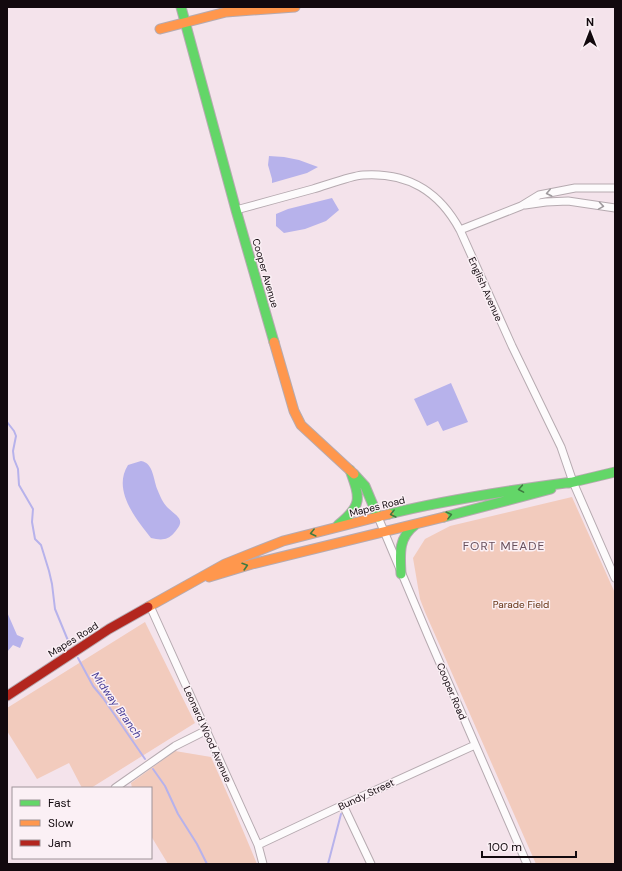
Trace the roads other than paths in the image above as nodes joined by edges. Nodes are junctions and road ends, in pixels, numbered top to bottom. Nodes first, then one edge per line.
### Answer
1 (181, 7) edge
2 (295, 7) edge
3 (185, 22) junction
4 (160, 30) dead end
5 (615, 188) edge
6 (569, 189) junction
7 (568, 201) junction
8 (521, 206) junction
9 (615, 208) edge
10 (236, 210) junction
11 (460, 230) junction
12 (350, 469) junction
13 (615, 472) edge
14 (574, 482) junction
15 (378, 517) junction
16 (418, 523) junction
17 (333, 528) junction
18 (384, 532) junction
19 (402, 574) junction
20 (615, 578) edge
21 (194, 581) junction
22 (150, 606) junction
23 (7, 696) edge
24 (207, 730) junction
25 (475, 745) junction
26 (116, 787) edge
27 (343, 805) junction
28 (258, 846) junction
29 (263, 864) edge
30 (372, 864) edge
31 (527, 864) edge

1 - 3 street, Cooper Avenue
2 - 3 street
3 - 4 street
3 - 10 street, Cooper Avenue
5 - 6 street
6 - 7 street
6 -> 8 street
7 - 8 street
7 -> 9 street
8 - 11 street
10 - 11 street, English Avenue
10 - 12 street, Cooper Avenue
11 - 14 street, English Avenue
12 - 15 street, Cooper Avenue
12 - 17 street
13 - 14 street, Mapes Road
14 -> 15 street, Mapes Road
16 -> 14 street, Mapes Road
14 - 20 street, English Avenue
15 - 17 street, Mapes Road
15 - 18 street, Cooper Road
16 - 18 street, Mapes Road
16 - 19 street
17 -> 21 street, Mapes Road
18 - 19 street, Cooper Road
21 -> 18 street, Mapes Road
19 - 25 street, Cooper Road
21 - 22 street, Mapes Road
22 - 23 street, Mapes Road
22 - 24 street, Leonard Wood Avenue
24 - 26 street
24 - 28 street, Leonard Wood Avenue
25 - 27 street, Bundy Street
25 - 31 street, Cooper Road
27 - 28 street, Bundy Street
27 - 30 street
28 - 29 street, Leonard Wood Avenue

